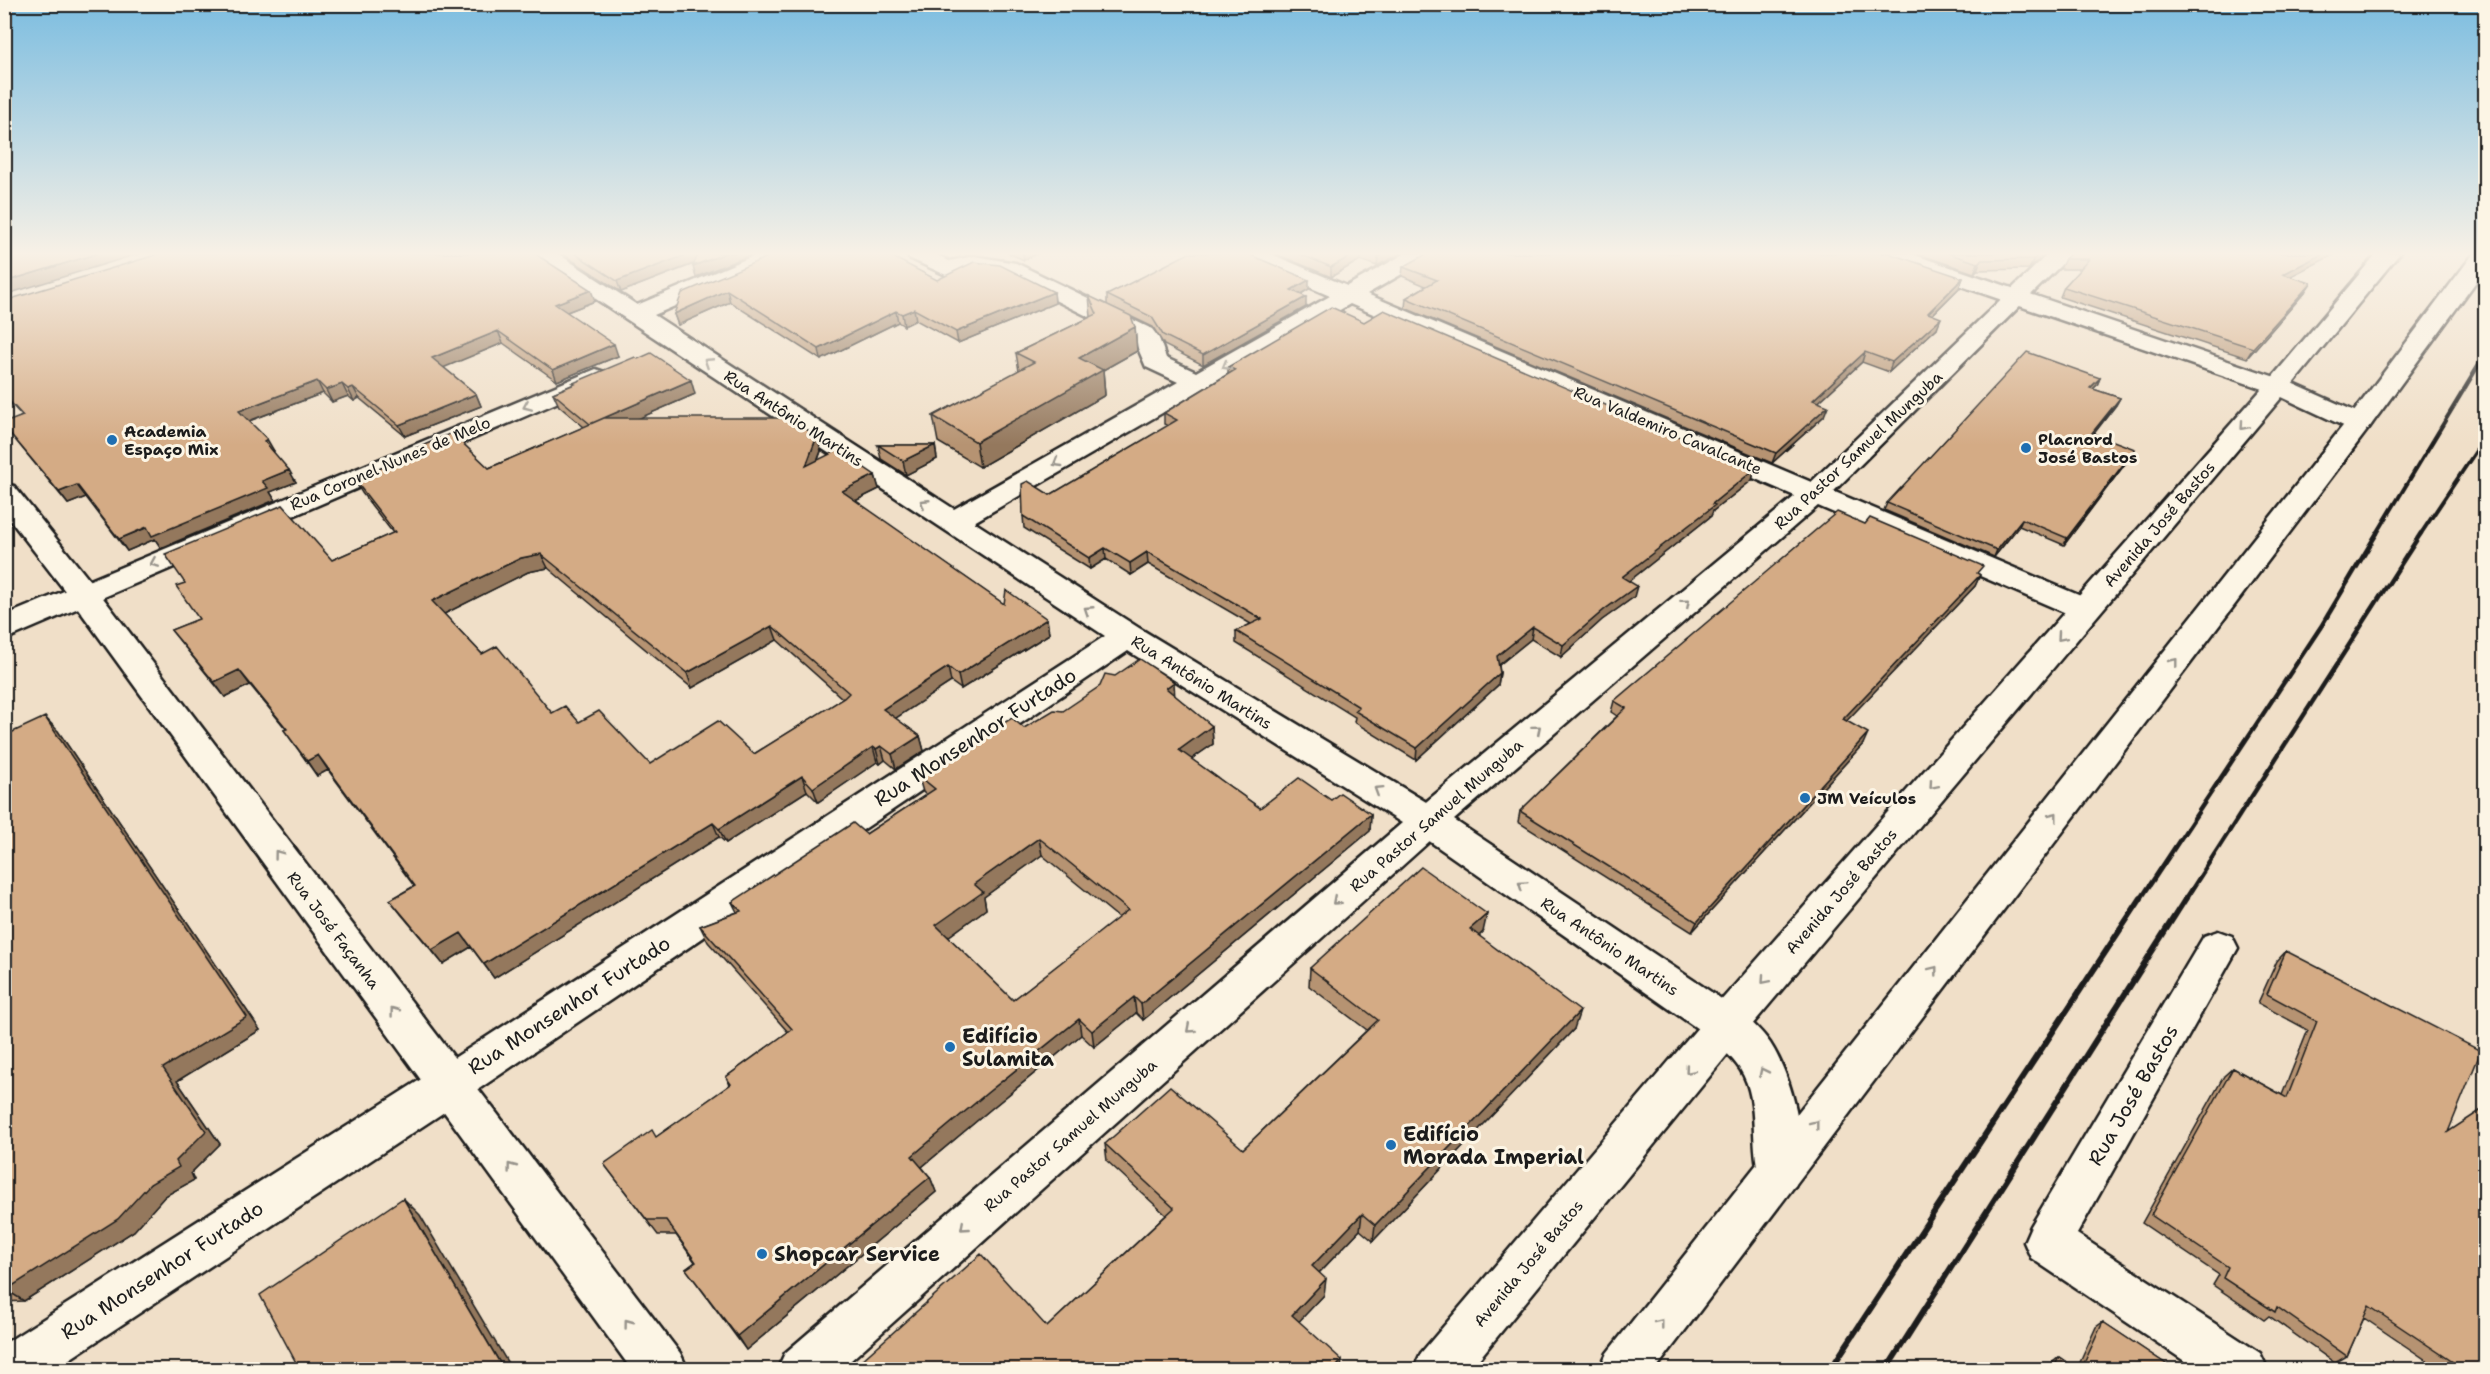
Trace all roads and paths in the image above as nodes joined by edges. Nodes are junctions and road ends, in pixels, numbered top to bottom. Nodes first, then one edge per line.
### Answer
1 (641, 317) edge
2 (1108, 317) edge
3 (1311, 317) edge
4 (1401, 317) edge
5 (1999, 317) edge
6 (2075, 317) edge
7 (2335, 317) edge
8 (2438, 317) edge
9 (678, 342) junction
10 (1198, 382) junction
11 (2278, 386) junction
12 (2360, 423) junction
13 (4, 492) edge
14 (1816, 493) junction
15 (953, 522) junction
16 (83, 593) junction
17 (2084, 609) junction
18 (4, 629) edge
19 (1128, 636) junction
20 (1428, 821) junction
21 (2218, 948) dead end
22 (1726, 1025) junction
23 (449, 1085) junction
24 (1779, 1171) junction
25 (8, 1370) edge
26 (663, 1370) edge
27 (802, 1370) edge
28 (1438, 1370) edge
29 (1624, 1370) edge
30 (2243, 1370) edge

1 - 9 street, Rua Antônio Martins
2 - 10 street
3 -> 10 street
4 - 14 street, Rua Valdemiro Cavalcante
5 - 14 street, Rua Pastor Samuel Munguba
6 - 11 street
7 - 11 street, Avenida José Bastos
8 - 12 street
15 -> 9 street, Rua Antônio Martins
9 -> 16 street, Rua Coronel Nunes de Melo
10 -> 15 street
11 - 12 street
11 -> 17 street, Avenida José Bastos
24 -> 12 street
13 - 16 street, Rua José Façanha
14 - 17 street, Rua Valdemiro Cavalcante
20 -> 14 street, Rua Pastor Samuel Munguba
19 -> 15 street, Rua Antônio Martins
16 - 18 street, Rua Coronel Nunes de Melo
23 -> 16 street, Rua José Façanha
17 -> 22 street, Avenida José Bastos
20 -> 19 street, Rua Antônio Martins
19 - 23 street, Rua Monsenhor Furtado
22 -> 20 street, Rua Antônio Martins
20 -> 27 street, Rua Pastor Samuel Munguba
21 - 30 street, Rua José Bastos
24 -> 22 street, Rua Antônio Martins
22 -> 28 street, Avenida José Bastos
23 - 25 street, Rua Monsenhor Furtado
26 -> 23 street, Rua José Façanha
29 -> 24 street

